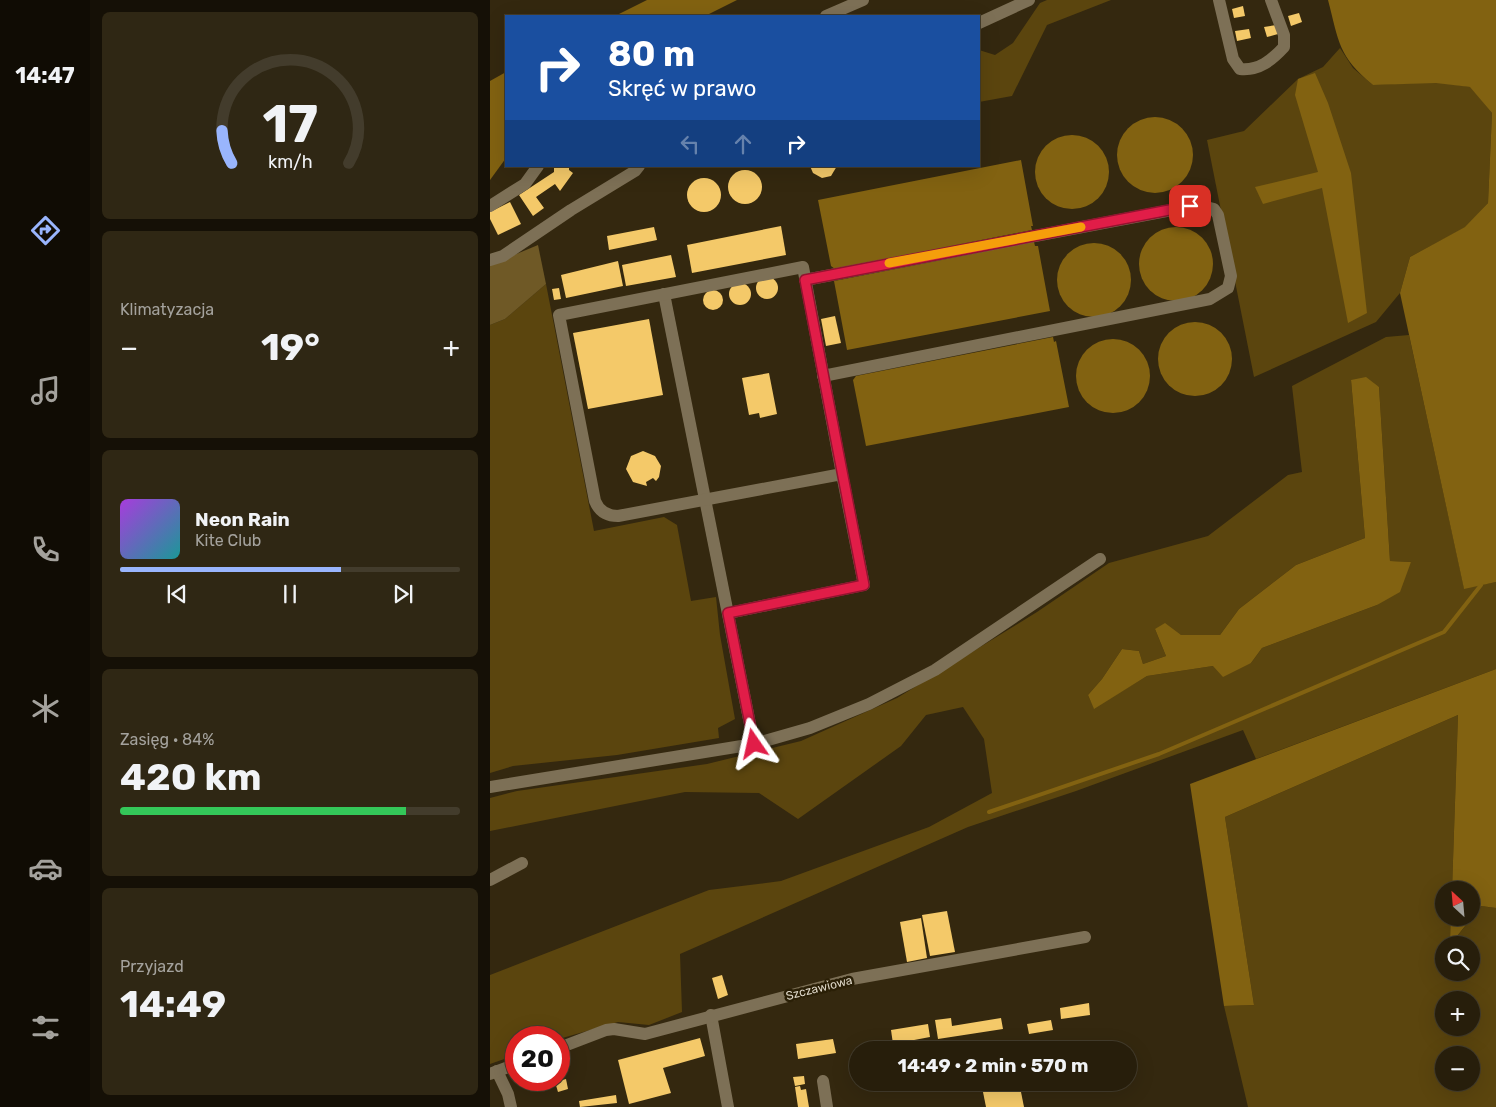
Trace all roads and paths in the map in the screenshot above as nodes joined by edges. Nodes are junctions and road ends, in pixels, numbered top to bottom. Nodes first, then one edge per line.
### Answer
1 (863, 0) edge
2 (1029, 0) edge
3 (1219, 0) edge
4 (1271, 0) edge
5 (828, 15) edge
6 (980, 23) edge
7 (537, 167) edge
8 (638, 167) edge
9 (490, 206) edge
10 (490, 260) edge
11 (805, 280) junction
12 (664, 294) junction
13 (823, 376) junction
14 (842, 474) junction
15 (706, 501) junction
16 (1100, 559) dead end
17 (728, 613) junction
18 (754, 744) junction
19 (490, 787) edge
20 (522, 863) dead end
21 (490, 880) edge
22 (1085, 937) dead end
23 (711, 1015) junction
24 (570, 1044) edge
25 (494, 1073) edge
26 (823, 1081) dead end
27 (511, 1107) edge
28 (728, 1107) edge
29 (827, 1107) edge

1 - 5 lane
2 - 6 lane
3 - 4 lane
7 - 9 lane
8 - 10 lane
11 - 12 lane
11 - 13 lane
11 - 13 lane
12 - 15 lane
12 - 15 lane
13 - 14 lane
14 - 15 lane
14 - 17 lane
15 - 17 lane
16 - 18 lane
17 - 18 lane
18 - 19 lane
20 - 21 lane
22 - 23 lane, Szczawiowa
23 - 24 lane, Szczawiowa
23 - 28 lane
25 - 27 lane
26 - 29 lane

